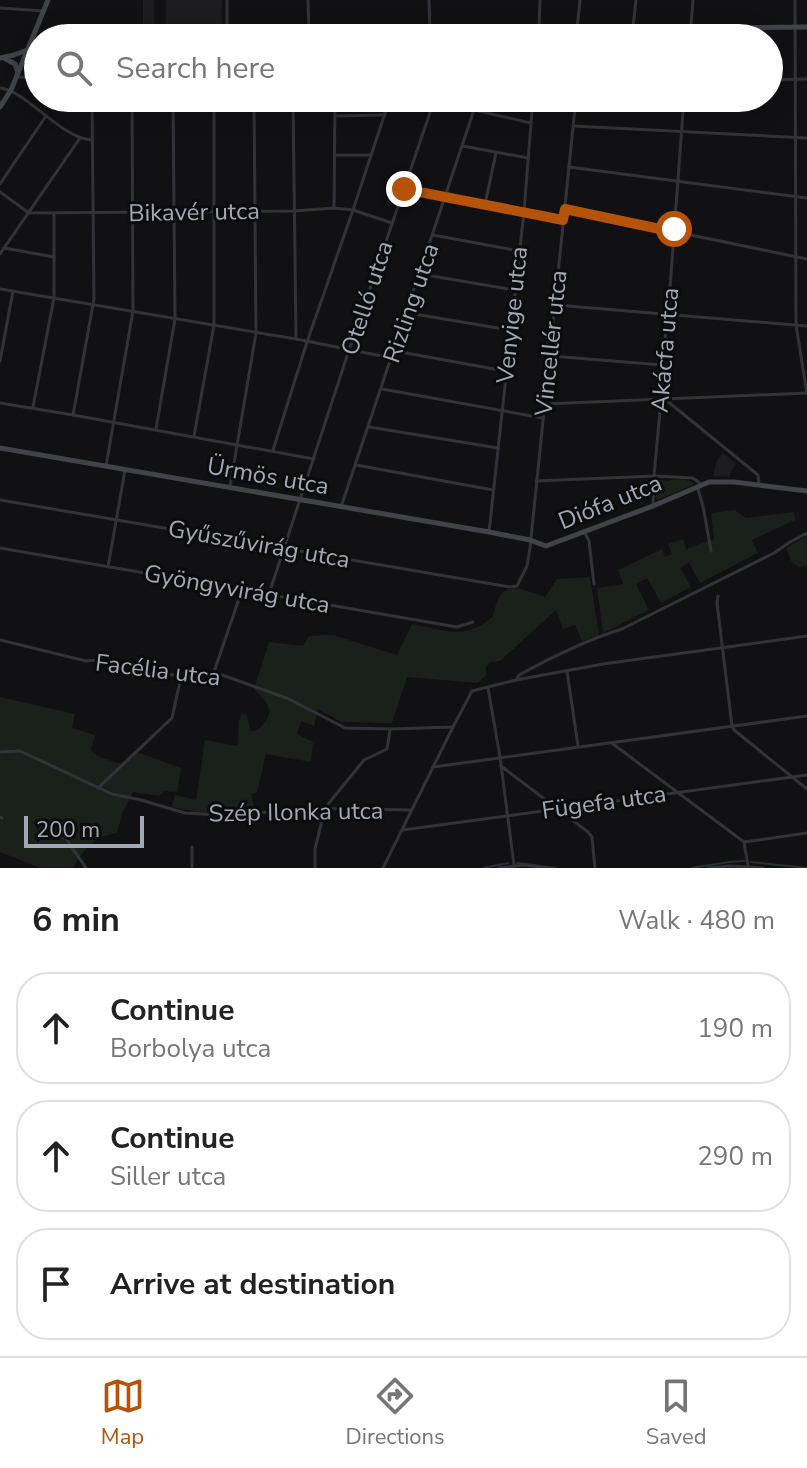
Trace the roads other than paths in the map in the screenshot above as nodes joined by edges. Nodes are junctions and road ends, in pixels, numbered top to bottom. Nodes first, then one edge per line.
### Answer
1 (48, 0) edge
2 (227, 0) edge
3 (308, 0) edge
4 (429, 0) edge
5 (540, 0) edge
6 (580, 0) edge
7 (636, 0) edge
8 (693, 0) edge
9 (795, 0) edge
10 (0, 8) edge
11 (43, 11) junction
12 (37, 24) edge
13 (225, 24) edge
14 (309, 24) edge
15 (430, 24) edge
16 (539, 24) edge
17 (580, 24) edge
18 (633, 24) edge
19 (691, 24) edge
20 (783, 27) edge
21 (795, 27) junction
22 (807, 27) edge
23 (24, 52) edge
24 (2, 58) edge
25 (24, 58) edge
26 (17, 75) junction
27 (24, 76) edge
28 (783, 79) edge
29 (794, 79) junction
30 (807, 79) edge
31 (0, 88) edge
32 (11, 90) junction
33 (24, 100) edge
34 (0, 107) edge
35 (41, 112) edge
36 (92, 112) edge
37 (132, 112) edge
38 (173, 112) edge
39 (214, 112) edge
40 (254, 112) edge
41 (293, 112) edge
42 (335, 112) edge
43 (386, 112) edge
44 (430, 112) edge
45 (473, 112) edge
46 (483, 112) edge
47 (532, 112) edge
48 (574, 112) edge
49 (683, 112) edge
50 (385, 115) junction
51 (46, 116) junction
52 (335, 116) junction
53 (531, 123) junction
54 (573, 126) junction
55 (682, 131) junction
56 (795, 137) junction
57 (80, 138) junction
58 (807, 138) edge
59 (91, 140) junction
60 (463, 146) junction
61 (496, 153) junction
62 (371, 155) junction
63 (334, 156) junction
64 (528, 158) junction
65 (569, 167) junction
66 (678, 180) junction
67 (0, 184) edge
68 (404, 189) junction
69 (0, 192) edge
70 (796, 196) junction
71 (445, 198) junction
72 (807, 198) edge
73 (485, 205) junction
74 (334, 208) junction
75 (565, 209) junction
76 (215, 210) junction
77 (353, 210) junction
78 (174, 211) junction
79 (255, 211) junction
80 (294, 211) junction
81 (93, 212) junction
82 (133, 212) junction
83 (524, 212) junction
84 (29, 213) junction
85 (54, 213) junction
86 (563, 220) junction
87 (392, 223) junction
88 (674, 232) junction
89 (433, 235) junction
90 (4, 248) junction
91 (519, 251) junction
92 (0, 254) edge
93 (54, 257) junction
94 (796, 257) junction
95 (807, 259) edge
96 (420, 274) junction
97 (0, 289) edge
98 (515, 290) junction
99 (13, 291) junction
100 (54, 298) junction
101 (93, 305) junction
102 (555, 305) junction
103 (133, 311) junction
104 (408, 313) junction
105 (668, 315) junction
106 (175, 319) junction
107 (214, 325) junction
108 (796, 325) junction
109 (807, 326) edge
110 (511, 330) junction
111 (256, 333) junction
112 (296, 339) junction
113 (307, 342) junction
114 (349, 350) junction
115 (395, 351) junction
116 (549, 356) junction
117 (392, 358) junction
118 (0, 361) edge
119 (662, 365) junction
120 (506, 372) junction
121 (382, 389) junction
122 (807, 393) edge
123 (664, 400) junction
124 (0, 403) edge
125 (545, 404) junction
126 (33, 409) junction
127 (502, 410) junction
128 (73, 415) junction
129 (543, 418) junction
130 (115, 423) junction
131 (369, 427) junction
132 (156, 429) junction
133 (194, 436) junction
134 (236, 444) junction
135 (0, 448) edge
136 (498, 448) junction
137 (273, 450) junction
138 (314, 459) junction
139 (356, 465) junction
140 (106, 466) junction
141 (125, 470) junction
142 (654, 476) junction
143 (536, 481) junction
144 (759, 484) junction
145 (699, 485) junction
146 (230, 487) junction
147 (493, 490) junction
148 (807, 491) edge
149 (300, 499) junction
150 (0, 500) edge
151 (653, 506) junction
152 (341, 507) junction
153 (117, 519) junction
154 (489, 532) junction
155 (585, 532) junction
156 (807, 533) edge
157 (530, 540) junction
158 (0, 548) edge
159 (285, 548) junction
160 (711, 551) dead end
161 (108, 567) junction
162 (594, 584) dead end
163 (517, 586) joint
164 (242, 590) junction
165 (269, 594) junction
166 (718, 596) dead end
167 (473, 622) dead end
168 (807, 636) edge
169 (0, 640) edge
170 (724, 648) junction
171 (567, 671) junction
172 (214, 672) junction
173 (181, 677) junction
174 (516, 680) junction
175 (488, 688) junction
176 (807, 716) edge
177 (732, 726) junction
178 (453, 727) junction
179 (391, 729) junction
180 (613, 743) junction
181 (578, 747) junction
182 (0, 752) edge
183 (500, 757) junction
184 (501, 766) junction
185 (433, 767) junction
186 (807, 775) edge
187 (792, 777) junction
188 (98, 788) junction
189 (807, 789) edge
190 (676, 793) junction
191 (325, 808) junction
192 (559, 809) junction
193 (411, 810) junction
194 (507, 816) junction
195 (402, 830) junction
196 (807, 833) edge
197 (61, 837) dead end
198 (744, 842) junction
199 (192, 847) dead end
200 (514, 865) junction
201 (748, 866) edge
202 (86, 868) edge
203 (192, 868) edge
204 (315, 868) edge
205 (383, 868) edge
206 (498, 868) edge
207 (545, 868) edge
208 (595, 868) edge
209 (708, 868) edge
210 (763, 868) edge

1 - 11 street
2 - 13 street
3 - 14 street
4 - 15 street
5 - 16 street
6 - 17 street
7 - 18 street
8 - 19 street
9 - 21 street
10 - 11 street
11 - 12 street
20 - 21 street
21 - 22 street
21 - 29 street
23 - 24 street
24 - 26 street
25 - 26 street
26 - 27 street
26 - 32 street
28 - 29 street
29 - 30 street
29 - 56 street
31 - 32 street
32 - 33 street
32 - 34 street
35 - 51 street
36 - 59 street
37 - 82 street
38 - 78 street
39 - 76 street
40 - 79 street
41 - 80 street
42 - 52 street
43 - 50 street
44 - 68 street, Otelló utca
45 - 60 street, Rizling utca
46 - 53 street
47 - 53 street, Venyige utca
48 - 54 street, Vincellér utca
49 - 55 street, Akácfa utca
50 - 52 street
50 - 62 street
51 - 57 street
51 - 67 street
52 - 63 street
53 - 64 street, Venyige utca
54 - 55 street
54 - 65 street, Vincellér utca
55 - 56 street
55 - 66 street, Akácfa utca
56 - 58 street
56 - 70 street
57 - 59 street
57 - 84 street
59 - 81 street
60 - 61 street
60 - 71 street, Rizling utca
61 - 64 street
61 - 73 street
62 - 63 street
62 - 77 street
63 - 74 street
64 - 83 street, Venyige utca
65 - 66 street
65 - 75 street, Vincellér utca
66 - 70 street
66 - 88 street, Akácfa utca
68 - 71 street
68 - 87 street, Otelló utca
69 - 84 street
70 - 72 street
70 - 94 street
71 - 73 street
71 - 89 street, Rizling utca
73 - 83 street
74 - 77 street, Bikavér utca
74 - 80 street, Bikavér utca
75 - 86 street, Vincellér utca
75 - 88 street
76 - 78 street, Bikavér utca
76 - 79 street, Bikavér utca
76 - 107 street
77 - 87 street, Bikavér utca
77 - 113 street
78 - 82 street, Bikavér utca
78 - 106 street
79 - 80 street, Bikavér utca
79 - 111 street
80 - 112 street
81 - 82 street, Bikavér utca
81 - 85 street, Bikavér utca
81 - 101 street
82 - 103 street
83 - 86 street
83 - 91 street, Venyige utca
84 - 85 street, Bikavér utca
84 - 90 street
85 - 93 street
86 - 102 street, Vincellér utca
87 - 114 street, Otelló utca
88 - 94 street
88 - 105 street, Akácfa utca
89 - 91 street
89 - 96 street, Rizling utca
90 - 92 street
90 - 93 street
91 - 98 street, Venyige utca
93 - 100 street
94 - 95 street
94 - 108 street
96 - 98 street
96 - 104 street, Rizling utca
97 - 99 street
98 - 110 street, Venyige utca
99 - 100 street
99 - 118 street
100 - 101 street
100 - 126 street
101 - 103 street
101 - 128 street
102 - 105 street
102 - 116 street, Vincellér utca
103 - 106 street
103 - 130 street
104 - 110 street
104 - 115 street, Rizling utca
105 - 108 street
105 - 119 street, Akácfa utca
106 - 107 street
106 - 132 street
107 - 111 street
107 - 133 street
108 - 109 street
108 - 122 street
110 - 120 street, Venyige utca
111 - 112 street
111 - 134 street
112 - 113 street
113 - 114 street
113 - 137 street
114 - 117 street
114 - 138 street, Otelló utca
115 - 117 street, Rizling utca
115 - 120 street
116 - 119 street
116 - 125 street, Vincellér utca
117 - 121 street, Rizling utca
119 - 123 street, Akácfa utca
120 - 127 street, Venyige utca
121 - 127 street
121 - 131 street, Rizling utca
122 - 123 street
123 - 125 street
123 - 142 street, Akácfa utca
123 - 144 street
124 - 126 street
125 - 129 street, Vincellér utca
126 - 128 street
127 - 129 street
127 - 136 street, Venyige utca
128 - 130 street
129 - 143 street, Vincellér utca
130 - 132 street
130 - 140 street
131 - 136 street
131 - 139 street, Rizling utca
132 - 133 street
133 - 134 street
134 - 137 street
134 - 146 street
135 - 140 street, Ürmös utca
136 - 147 street, Venyige utca
137 - 138 street
138 - 149 street, Otelló utca
139 - 147 street
139 - 152 street, Rizling utca
140 - 141 street, Ürmös utca
141 - 146 street, Ürmös utca
141 - 153 street
142 - 143 street
142 - 145 street
142 - 151 street, Akácfa utca
143 - 157 street, Vincellér utca
144 - 145 street
144 - 148 street
145 - 151 street, Diófa utca
145 - 160 street
146 - 149 street, Ürmös utca
147 - 154 street, Venyige utca
149 - 152 street, Ürmös utca
149 - 159 street, Otelló utca
150 - 153 street, Gyűszűvirág utca
151 - 155 street, Diófa utca
152 - 154 street, Ürmös utca
153 - 159 street, Gyűszűvirág utca
153 - 161 street
154 - 157 street, Ürmös utca
155 - 157 street, Diófa utca
155 - 162 street
156 - 174 street
157 - 163 street, Vincellér utca
158 - 161 street, Gyöngyvirág utca
159 - 163 street, Gyűszűvirág utca
159 - 165 street, Otelló utca
161 - 164 street, Gyöngyvirág utca
164 - 165 street, Gyöngyvirág utca
164 - 172 street
165 - 167 street, Gyöngyvirág utca
166 - 170 street
168 - 170 street
169 - 173 street, Facélia utca
170 - 171 street
170 - 177 street
171 - 174 street
171 - 181 street
172 - 173 street, Facélia utca
172 - 179 street, Facélia utca
173 - 188 street
174 - 175 street
175 - 178 street
175 - 183 street
176 - 177 street
177 - 180 street
177 - 187 street
178 - 179 street, Facélia utca
178 - 185 street
179 - 191 street
180 - 181 street
180 - 190 street
181 - 183 street
182 - 188 street, Szép Ilonka utca
183 - 184 street
183 - 185 street
184 - 192 street
184 - 194 street
185 - 193 street
186 - 187 street, Fügefa utca
187 - 189 street
187 - 190 street, Fügefa utca
188 - 191 street, Szép Ilonka utca
190 - 192 street, Fügefa utca
190 - 198 street
191 - 193 street, Szép Ilonka utca
191 - 204 street
192 - 194 street, Fügefa utca
192 - 208 street
193 - 195 street
194 - 195 street, Fügefa utca
194 - 200 street
195 - 205 street
196 - 198 street
197 - 202 street
198 - 201 street
199 - 203 street
200 - 206 street
200 - 207 street
201 - 209 street
201 - 210 street

